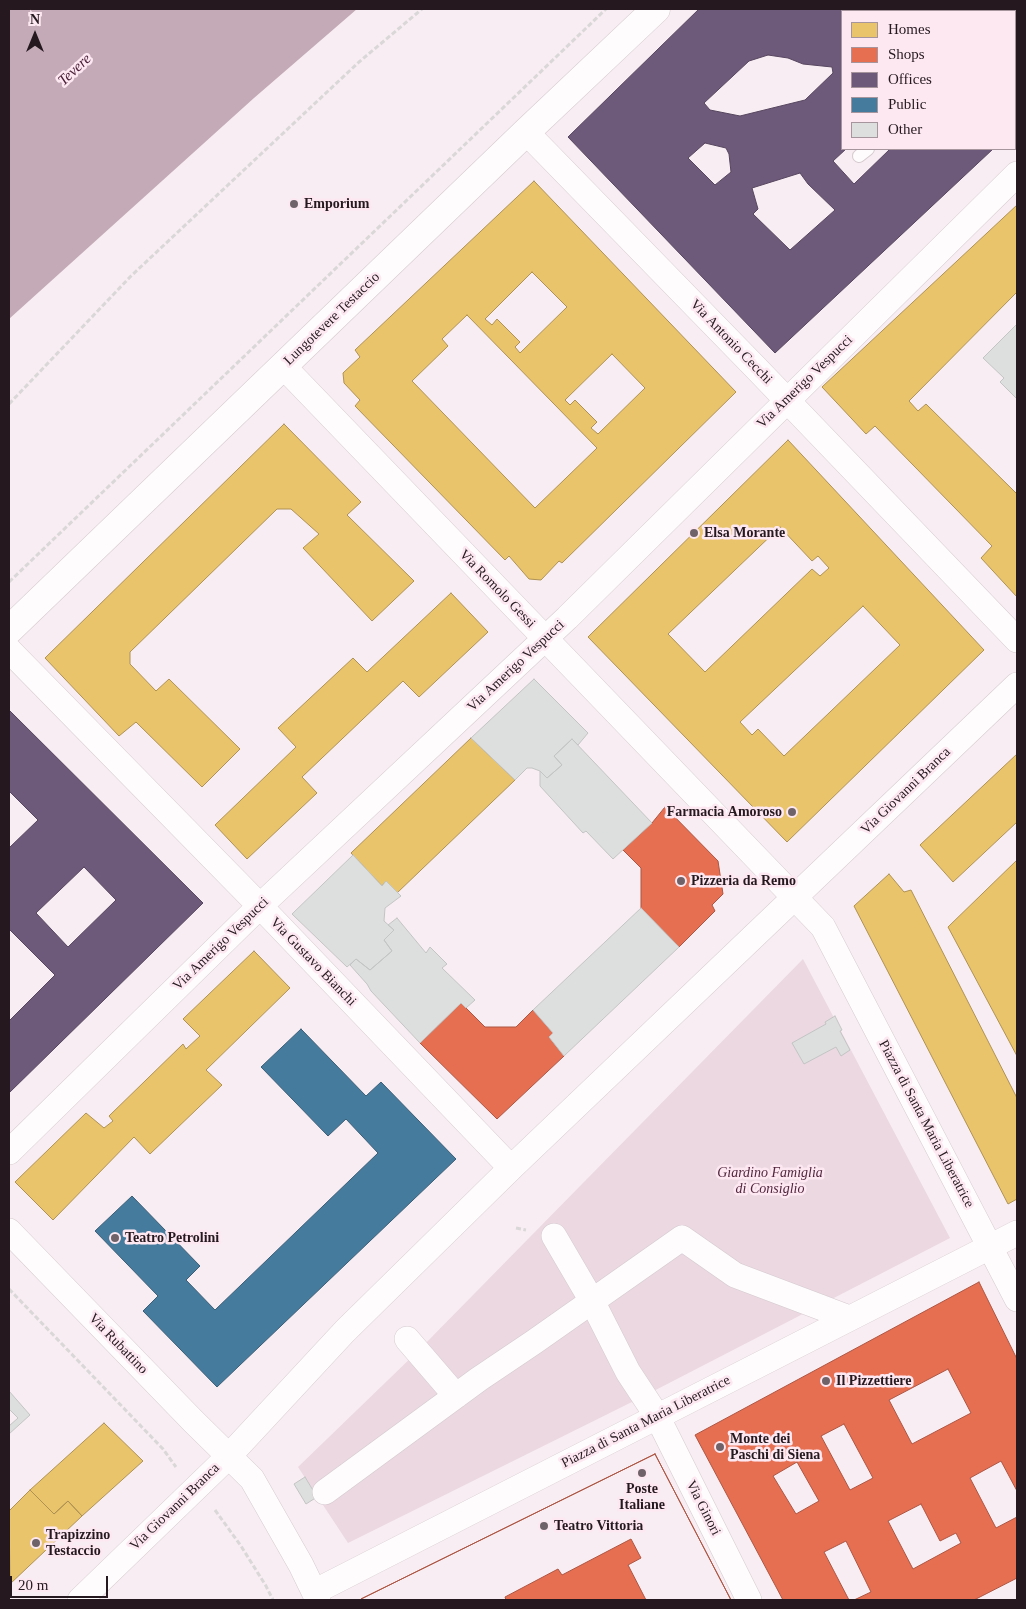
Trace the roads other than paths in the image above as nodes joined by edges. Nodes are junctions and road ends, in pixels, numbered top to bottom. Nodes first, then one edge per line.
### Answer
1 (656, 9) edge
2 (526, 132) junction
3 (1017, 174) edge
4 (282, 366) junction
5 (787, 400) junction
6 (9, 630) edge
7 (545, 639) junction
8 (1017, 640) edge
9 (9, 650) edge
10 (1017, 685) edge
11 (795, 897) junction
12 (260, 906) junction
13 (9, 1152) edge
14 (511, 1168) junction
15 (9, 1231) edge
16 (1017, 1233) edge
17 (554, 1236) dead end
18 (990, 1247) junction
19 (1017, 1299) edge
20 (592, 1301) junction
21 (849, 1318) junction
22 (407, 1339) dead end
23 (456, 1396) junction
24 (657, 1416) junction
25 (228, 1456) junction
26 (325, 1492) dead end
27 (316, 1596) edge
28 (80, 1600) edge
29 (749, 1600) edge

1 - 2 main road, Lungotevere Testaccio
2 - 4 main road, Lungotevere Testaccio
2 - 5 street, Via Antonio Cecchi
3 - 5 street, Via Amerigo Vespucci
4 - 6 main road, Lungotevere Testaccio
4 - 7 street, Via Romolo Gessi
5 - 7 street, Via Amerigo Vespucci
5 - 8 street, Via Antonio Cecchi
7 - 11 street, Via Romolo Gessi
7 - 12 street, Via Amerigo Vespucci
9 - 12 street, Via Gustavo Bianchi
10 - 11 street, Via Giovanni Branca
11 - 14 street
11 - 18 street, Piazza di Santa Maria Liberatrice
12 - 13 street, Via Amerigo Vespucci
12 - 14 street, Via Gustavo Bianchi
14 - 25 street
15 - 25 street, Via Rubattino
16 - 18 street
17 - 20 street, Via Ginori
18 - 19 street
18 - 21 street, Piazza di Santa Maria Liberatrice
20 - 21 street
20 - 23 street
20 - 24 street, Via Ginori
21 - 24 street, Piazza di Santa Maria Liberatrice
22 - 23 street
23 - 26 street
24 - 27 street, Piazza di Santa Maria Liberatrice
24 - 29 street, Via Ginori
25 - 27 street, Piazza di Santa Maria Liberatrice
25 - 28 street, Via Giovanni Branca

